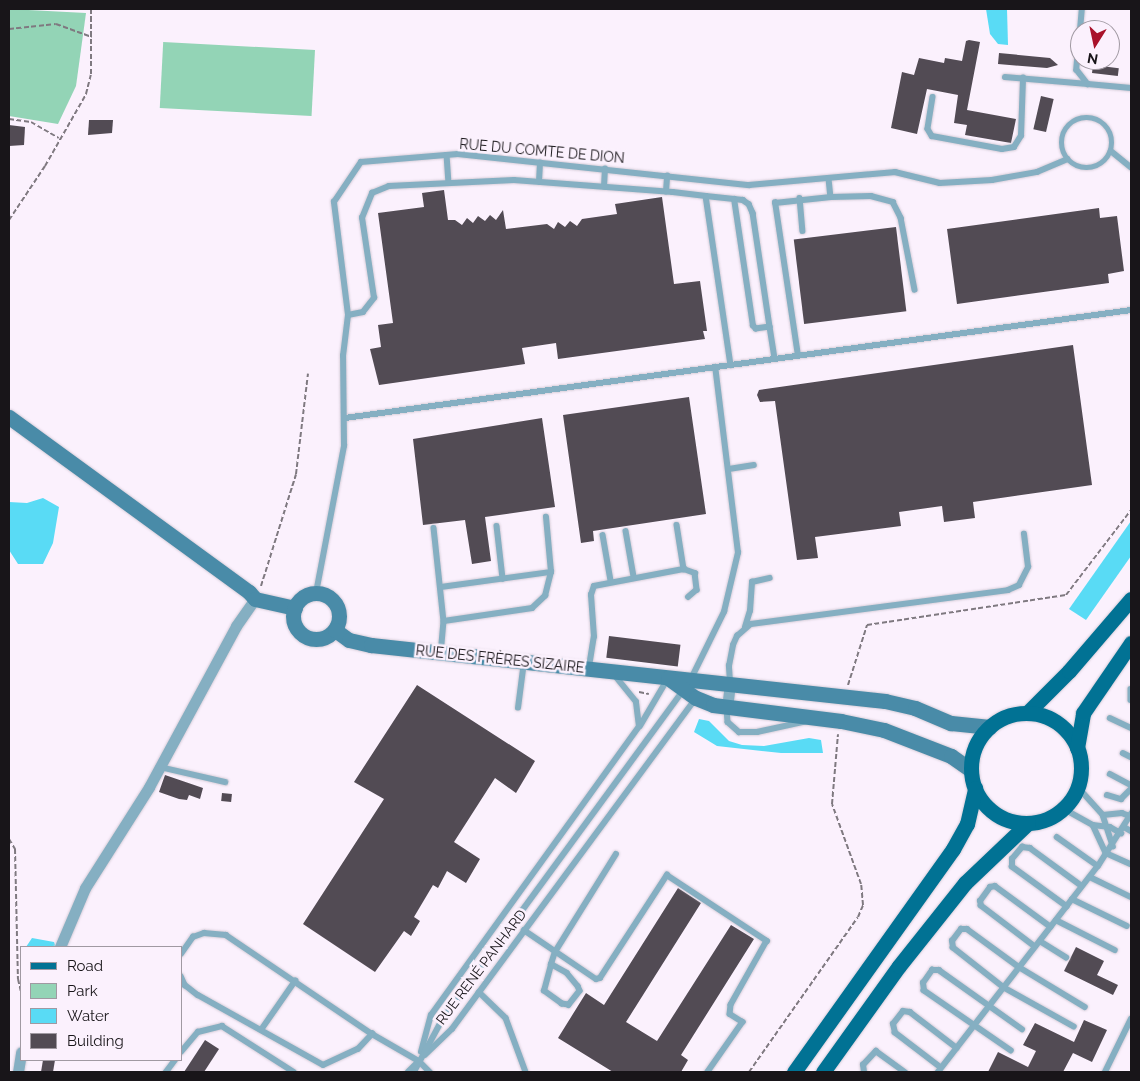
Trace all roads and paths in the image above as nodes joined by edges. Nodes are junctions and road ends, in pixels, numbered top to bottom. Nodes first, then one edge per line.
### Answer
1 (91, 9) edge
2 (9, 29) edge
3 (92, 37) junction
4 (1077, 70) edge
5 (1005, 77) dead end
6 (1023, 78) junction
7 (1088, 84) junction
8 (1131, 88) edge
9 (933, 97) dead end
10 (9, 119) edge
11 (59, 138) junction
12 (1110, 151) junction
13 (447, 155) junction
14 (1067, 159) junction
15 (540, 162) junction
16 (1131, 167) edge
17 (605, 169) junction
18 (667, 176) junction
19 (829, 179) junction
20 (449, 181) junction
21 (539, 182) junction
22 (604, 187) junction
23 (666, 192) junction
24 (706, 196) junction
25 (831, 196) junction
26 (800, 198) junction
27 (734, 199) junction
28 (9, 220) edge
29 (803, 231) dead end
30 (915, 290) dead end
31 (1131, 310) edge
32 (348, 316) junction
33 (770, 327) junction
34 (798, 356) junction
35 (775, 359) junction
36 (731, 365) junction
37 (715, 368) junction
38 (308, 374) dead end
39 (9, 417) edge
40 (345, 418) junction
41 (754, 465) dead end
42 (729, 469) junction
43 (1131, 510) edge
44 (546, 517) dead end
45 (677, 525) dead end
46 (498, 526) dead end
47 (434, 528) dead end
48 (626, 531) dead end
49 (1024, 534) dead end
50 (603, 535) dead end
51 (684, 569) junction
52 (551, 572) junction
53 (634, 577) junction
54 (770, 578) dead end
55 (503, 579) junction
56 (611, 582) junction
57 (441, 587) junction
58 (316, 593) junction
59 (689, 597) dead end
60 (255, 599) junction
61 (1131, 599) edge
62 (295, 608) junction
63 (444, 621) junction
64 (744, 628) junction
65 (335, 630) junction
66 (1131, 643) edge
67 (441, 653) junction
68 (524, 662) junction
69 (589, 669) junction
70 (607, 671) junction
71 (668, 678) junction
72 (730, 682) junction
73 (690, 689) junction
74 (1131, 689) edge
75 (845, 696) junction
76 (1131, 700) edge
77 (518, 708) dead end
78 (728, 708) junction
79 (1027, 713) junction
80 (814, 717) junction
81 (1110, 718) dead end
82 (841, 721) junction
83 (639, 727) junction
84 (990, 727) junction
85 (1131, 728) edge
86 (1078, 748) junction
87 (1123, 753) dead end
88 (1131, 757) edge
89 (160, 767) junction
90 (971, 770) junction
91 (1110, 774) dead end
92 (225, 782) dead end
93 (1131, 785) edge
94 (1078, 787) junction
95 (975, 788) junction
96 (1131, 789) edge
97 (1107, 795) dead end
98 (1064, 809) junction
99 (1104, 815) junction
100 (1131, 815) edge
101 (1028, 824) junction
102 (1093, 825) junction
103 (1110, 826) junction
104 (1122, 830) junction
105 (1131, 831) edge
106 (1058, 837) dead end
107 (9, 839) edge
108 (1113, 846) junction
109 (1106, 853) junction
110 (616, 854) dead end
111 (1131, 864) edge
112 (1098, 866) junction
113 (1090, 877) junction
114 (1082, 886) junction
115 (1131, 897) edge
116 (1072, 899) junction
117 (1066, 907) junction
118 (1056, 920) junction
119 (1127, 926) dead end
120 (1051, 927) junction
121 (524, 930) junction
122 (1040, 941) junction
123 (60, 946) edge
124 (1035, 948) junction
125 (1115, 950) dead end
126 (182, 952) edge
127 (556, 953) junction
128 (1066, 957) dead end
129 (551, 964) junction
130 (1019, 967) junction
131 (182, 978) edge
132 (295, 981) junction
133 (20, 988) edge
134 (1004, 988) junction
135 (479, 992) junction
136 (1085, 1007) dead end
137 (988, 1008) junction
138 (1131, 1019) edge
139 (973, 1027) junction
140 (1074, 1027) dead end
141 (1022, 1029) dead end
142 (261, 1030) junction
143 (372, 1034) junction
144 (957, 1048) junction
145 (182, 1051) edge
146 (1011, 1051) dead end
147 (20, 1059) edge
148 (174, 1061) edge
149 (419, 1061) junction
150 (939, 1070) edge
151 (18, 1072) edge
152 (166, 1072) edge
153 (294, 1072) edge
154 (408, 1072) edge
155 (414, 1072) edge
156 (430, 1072) edge
157 (526, 1072) edge
158 (708, 1072) edge
159 (749, 1072) edge
160 (794, 1072) edge
161 (823, 1072) edge
162 (864, 1072) edge
163 (905, 1072) edge
164 (1105, 1072) edge

1 - 3 path
2 - 3 path
3 - 11 path
4 - 7 lane
5 - 6 lane
6 - 7 lane
6 - 9 lane
7 - 8 lane
10 - 11 path
11 - 28 path
12 - 14 lane
12 - 14 lane
12 - 16 lane
13 - 15 lane, RUE DU COMTE DE DION
13 - 20 lane
13 - 32 lane, RUE DU COMTE DE DION
14 - 19 lane, RUE DU COMTE DE DION
15 - 17 lane, RUE DU COMTE DE DION
15 - 21 lane
17 - 18 lane, RUE DU COMTE DE DION
17 - 22 lane
18 - 19 lane, RUE DU COMTE DE DION
18 - 23 lane
19 - 25 lane
20 - 21 lane
20 - 32 lane
21 - 22 lane
22 - 23 lane
23 - 24 lane
24 - 27 lane
24 - 36 lane
25 - 26 lane
25 - 30 lane
26 - 29 lane
26 - 34 lane
27 - 33 lane
27 - 33 lane
31 - 34 lane
32 - 40 lane, RUE DU COMTE DE DION
33 - 35 lane
34 - 35 lane
35 - 36 lane
36 - 37 lane
37 - 40 lane
37 - 42 lane
38 - 60 path
39 - 60 street
40 - 58 lane, RUE DU COMTE DE DION
41 - 42 lane
42 - 73 lane
43 - 75 path
44 - 52 lane
45 - 51 lane
46 - 55 lane
47 - 57 lane
48 - 53 lane
49 - 64 lane
50 - 56 lane
51 - 53 lane
51 - 59 lane
52 - 55 lane
52 - 63 lane
53 - 56 lane
54 - 64 lane
55 - 57 lane
56 - 69 lane
57 - 63 lane
58 - 62 street
58 - 65 street
60 - 62 street
60 - 89 street
61 - 79 main road
62 - 65 street
63 - 67 lane
64 - 72 lane
65 - 67 street, RUE DES FRÈRES SIZAIRE
66 - 86 main road
67 - 68 street, RUE DES FRÈRES SIZAIRE
68 - 69 street, RUE DES FRÈRES SIZAIRE
68 - 77 lane
69 - 70 street, RUE DES FRÈRES SIZAIRE
70 - 71 street, RUE DES FRÈRES SIZAIRE
70 - 83 lane
71 - 73 street
71 - 83 lane, RUE RENÉ PANHARD
72 - 73 street
72 - 75 street
72 - 78 street
73 - 78 street
73 - 121 lane, RUE RENÉ PANHARD
73 - 149 lane
74 - 76 lane
75 - 84 street
78 - 80 street
78 - 80 lane
79 - 84 main road
79 - 86 main road
80 - 82 street
81 - 85 lane
82 - 90 street
82 - 159 path
83 - 149 lane, RUE RENÉ PANHARD
84 - 90 main road
86 - 94 main road
87 - 88 lane
89 - 92 lane
89 - 123 street
90 - 95 main road
91 - 93 lane
94 - 98 main road
94 - 99 lane
95 - 101 main road
95 - 160 main road
96 - 97 lane
98 - 101 main road
98 - 102 lane
99 - 100 lane
99 - 103 lane
100 - 104 lane
101 - 161 main road
102 - 103 lane
102 - 109 lane
103 - 104 lane
103 - 108 lane
104 - 105 lane
104 - 108 lane
106 - 112 lane
107 - 133 path
108 - 109 lane
109 - 111 lane
109 - 112 lane
110 - 127 lane
112 - 113 lane
113 - 114 lane
113 - 115 lane
114 - 116 lane
114 - 117 lane
116 - 117 lane
116 - 119 lane
117 - 118 lane
118 - 120 lane
118 - 125 lane
120 - 122 lane
120 - 124 lane
121 - 127 lane
121 - 135 lane, RUE RENÉ PANHARD
122 - 124 lane
122 - 128 lane
124 - 130 lane
126 - 132 lane
127 - 129 lane
127 - 158 lane
129 - 129 lane
130 - 134 lane
130 - 134 lane
130 - 136 lane
131 - 142 lane
132 - 142 lane
132 - 143 lane
134 - 137 lane
134 - 140 lane
135 - 149 lane, RUE RENÉ PANHARD
135 - 157 lane
137 - 139 lane
137 - 139 lane
137 - 141 lane
138 - 164 lane
139 - 144 lane
139 - 146 lane
142 - 143 lane
143 - 149 lane
144 - 150 lane
144 - 150 lane
145 - 153 lane
147 - 151 street
148 - 152 lane
149 - 154 lane
149 - 155 lane
149 - 156 lane
162 - 163 lane

